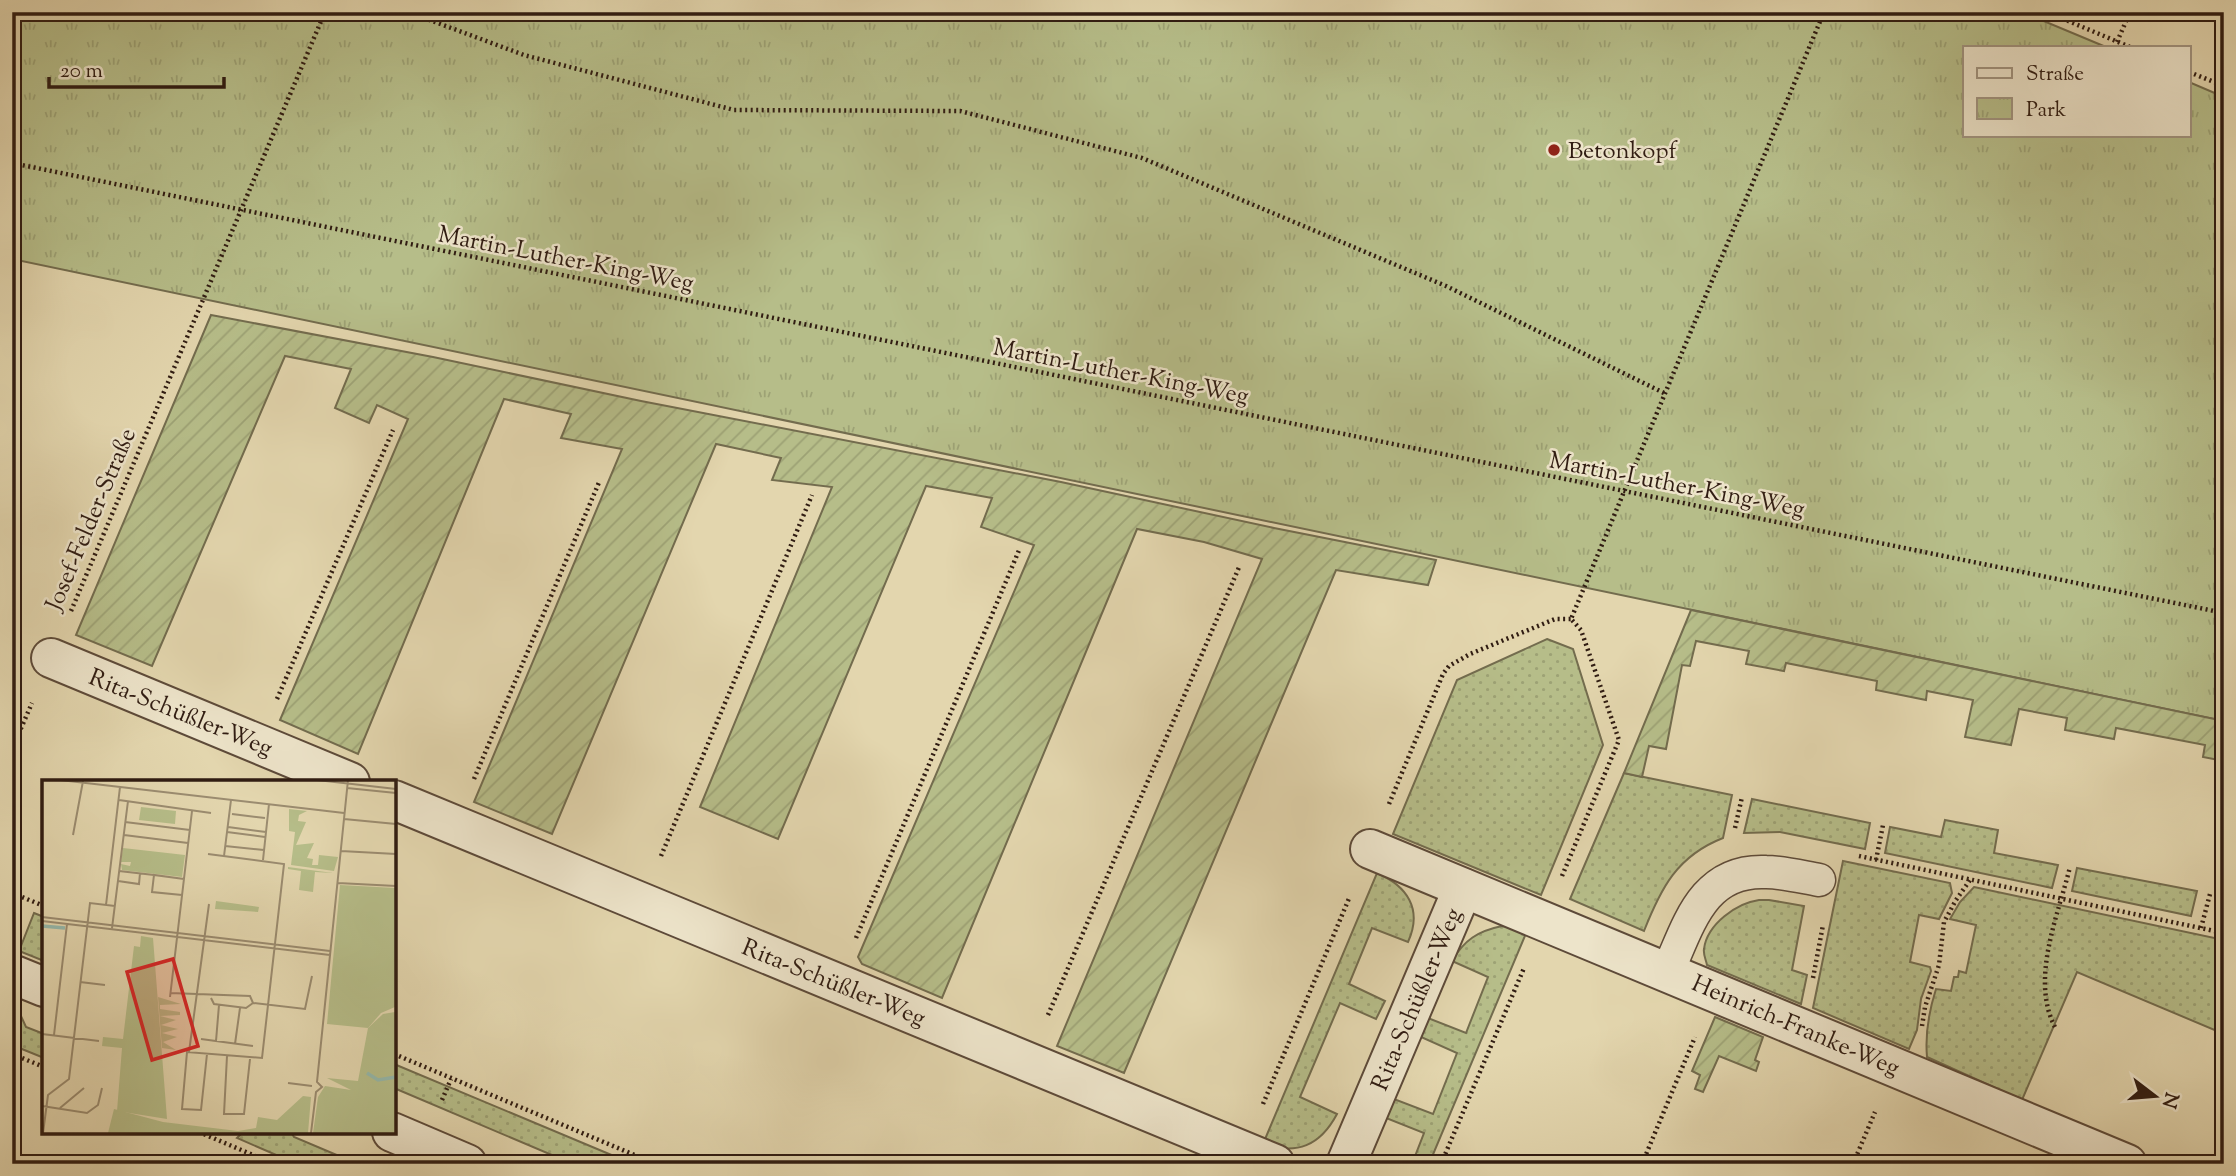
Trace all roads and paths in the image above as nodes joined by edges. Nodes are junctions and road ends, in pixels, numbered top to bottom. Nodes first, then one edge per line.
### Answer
1 (325, 12) edge
2 (408, 12) edge
3 (1824, 12) edge
4 (2047, 12) edge
5 (2130, 12) edge
6 (2117, 42) junction
7 (2127, 46) edge
8 (2190, 72) edge
9 (2224, 86) edge
10 (12, 163) edge
11 (240, 210) junction
12 (1664, 393) junction
13 (393, 430) dead end
14 (600, 480) dead end
15 (1623, 491) junction
16 (812, 495) dead end
17 (1020, 548) dead end
18 (1240, 565) dead end
19 (2224, 613) edge
20 (1571, 619) junction
21 (51, 658) junction
22 (258, 744) junction
23 (1617, 747) dead end
24 (12, 750) edge
25 (346, 780) edge
26 (1742, 797) dead end
27 (396, 801) edge
28 (454, 825) junction
29 (1882, 825) dead end
30 (1735, 831) dead end
31 (1370, 849) junction
32 (1850, 854) dead end
33 (1876, 860) junction
34 (2070, 867) dead end
35 (1819, 880) dead end
36 (1970, 880) junction
37 (1463, 888) junction
38 (12, 893) edge
39 (2210, 894) dead end
40 (2062, 899) junction
41 (642, 902) junction
42 (42, 905) edge
43 (1824, 919) dead end
44 (2201, 928) junction
45 (2224, 933) edge
46 (1668, 971) junction
47 (12, 974) edge
48 (836, 983) junction
49 (42, 986) edge
50 (1714, 990) junction
51 (2055, 1027) dead end
52 (1803, 1028) junction
53 (12, 1054) edge
54 (396, 1055) edge
55 (1028, 1062) junction
56 (42, 1066) edge
57 (1911, 1073) junction
58 (204, 1134) edge
59 (396, 1134) edge
60 (2224, 1155) edge
61 (1259, 1157) edge
62 (274, 1164) edge
63 (467, 1164) edge
64 (656, 1164) edge
65 (1346, 1164) edge
66 (1642, 1164) edge
67 (2127, 1164) edge
68 (2218, 1164) edge

1 - 11 path, Josef-Felder-Straße
2 - 12 path
3 - 12 path
4 - 6 path
5 - 6 path
6 - 7 path
8 - 9 path
10 - 11 path, Martin-Luther-King-Weg
11 - 15 path, Martin-Luther-King-Weg
11 - 21 path, Josef-Felder-Straße
12 - 15 path
13 - 22 path
14 - 28 path
15 - 19 path, Martin-Luther-King-Weg
15 - 20 path
16 - 41 path
17 - 48 path
18 - 55 path
20 - 23 path
20 - 31 path
21 - 22 street, Rita-Schüßler-Weg
21 - 24 path, Josef-Felder-Straße
22 - 25 street, Rita-Schüßler-Weg
26 - 30 path
27 - 28 street, Rita-Schüßler-Weg
28 - 41 street, Rita-Schüßler-Weg
29 - 33 path
31 - 37 street, Rita-Schüßler-Weg
31 - 61 path
32 - 33 path
33 - 36 path
34 - 40 path
35 - 46 lane
36 - 40 path
36 - 57 path
37 - 46 street, Heinrich-Franke-Weg
37 - 65 street, Rita-Schüßler-Weg
38 - 42 path
39 - 44 path
40 - 44 path
40 - 51 path
41 - 48 street, Rita-Schüßler-Weg
43 - 52 path
44 - 45 path
46 - 50 street, Heinrich-Franke-Weg
47 - 49 street
48 - 55 street, Rita-Schüßler-Weg
50 - 52 street, Heinrich-Franke-Weg
50 - 66 path
52 - 57 street, Heinrich-Franke-Weg
53 - 56 path
54 - 64 path
55 - 61 street, Rita-Schüßler-Weg
57 - 67 street, Heinrich-Franke-Weg
58 - 62 path
59 - 63 street
60 - 68 path

